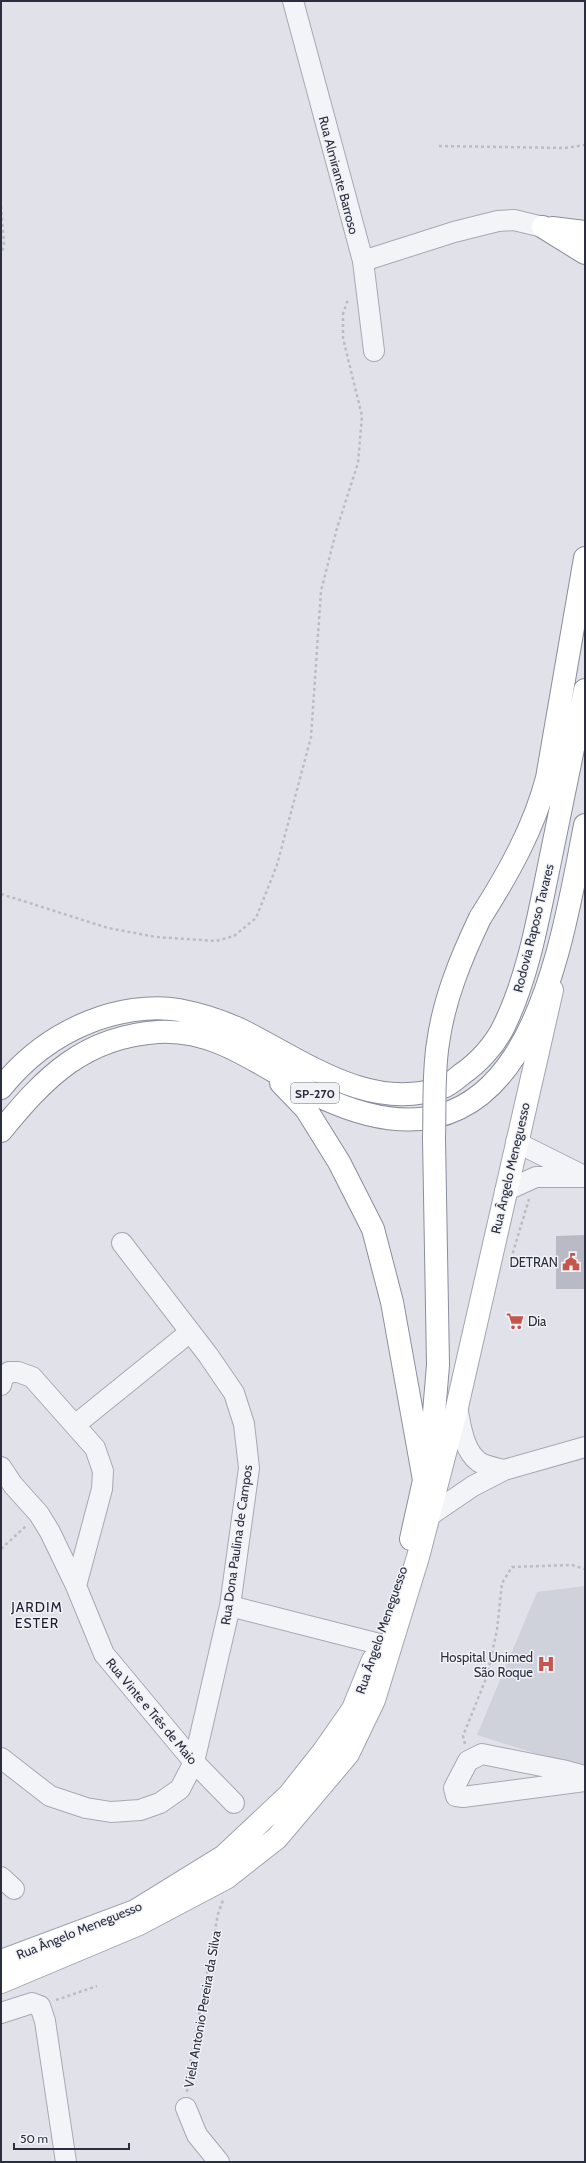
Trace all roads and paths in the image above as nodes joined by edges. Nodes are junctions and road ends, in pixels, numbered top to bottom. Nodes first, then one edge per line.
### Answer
1 (293, 1) edge
2 (585, 145) edge
3 (439, 146) dead end
4 (1, 206) edge
5 (543, 227) junction
6 (585, 232) edge
7 (585, 253) edge
8 (1, 254) edge
9 (363, 261) junction
10 (367, 293) junction
11 (374, 350) dead end
12 (585, 558) edge
13 (585, 690) edge
14 (585, 826) edge
15 (1, 894) edge
16 (564, 930) junction
17 (262, 1063) junction
18 (1, 1088) edge
19 (1, 1132) edge
20 (516, 1142) junction
21 (585, 1177) edge
22 (505, 1191) junction
23 (122, 1243) dead end
24 (190, 1332) junction
25 (1, 1385) edge
26 (457, 1407) junction
27 (75, 1425) junction
28 (585, 1447) edge
29 (1, 1467) edge
30 (504, 1470) junction
31 (424, 1480) junction
32 (39, 1514) junction
33 (429, 1516) junction
34 (1, 1549) edge
35 (585, 1569) edge
36 (76, 1586) junction
37 (230, 1606) junction
38 (385, 1646) junction
39 (1, 1758) edge
40 (470, 1759) junction
41 (194, 1762) junction
42 (585, 1776) edge
43 (585, 1781) edge
44 (234, 1803) dead end
45 (232, 1873) junction
46 (1, 1960) edge
47 (1, 1982) edge
48 (97, 1986) dead end
49 (40, 2006) junction
50 (1, 2013) edge
51 (186, 2108) joint
52 (66, 2162) edge
53 (219, 2162) edge

1 - 9 street, Rua Almirante Barroso
2 - 3 path
4 - 8 path
5 - 6 main road
5 - 7 main road
5 - 9 street
9 - 10 street, Rua Almirante Barroso
10 - 11 street, Rua Almirante Barroso
10 - 15 path
12 - 31 main road, Rua Ângelo Meneguesso, bridge
13 - 18 main road, Rodovia Raposo Tavares / SP-270
14 - 16 main road, SP-270
16 - 17 main road, SP-270
16 - 20 main road, Rua Ângelo Meneguesso / SP-270
17 - 19 main road, SP-270
17 - 31 main road
20 - 21 street
20 - 22 main road, Rua Ângelo Meneguesso / SP-270
21 - 22 street
22 - 26 main road, Rua Ângelo Meneguesso / SP-270
23 - 24 street, Rua Dona Paulina de Campos
24 - 27 street
24 - 37 street, Rua Dona Paulina de Campos
25 - 27 street
26 - 30 street
26 - 33 main road, Rua Ângelo Meneguesso
27 - 36 street
28 - 30 street
29 - 32 street, Rua Vinte e Três de Maio
30 - 33 street
31 - 38 main road, Rua Ângelo Meneguesso
32 - 34 path
32 - 36 street, Rua Vinte e Três de Maio
33 - 38 main road, Rua Ângelo Meneguesso
35 - 40 path
36 - 41 street, Rua Vinte e Três de Maio
37 - 38 street
37 - 41 street, Rua Dona Paulina de Campos
38 - 45 main road, Rua Ângelo Meneguesso
38 - 46 main road, Rua Ângelo Meneguesso
39 - 41 street, Rua Dona Paulina de Campos
40 - 42 street
40 - 43 street
41 - 44 street, Rua Vinte e Três de Maio
45 - 47 main road, Rua Ângelo Meneguesso
45 - 51 path, Viela Antonio Pereira da Silva
48 - 49 path
49 - 50 street
49 - 52 street
51 - 53 street

